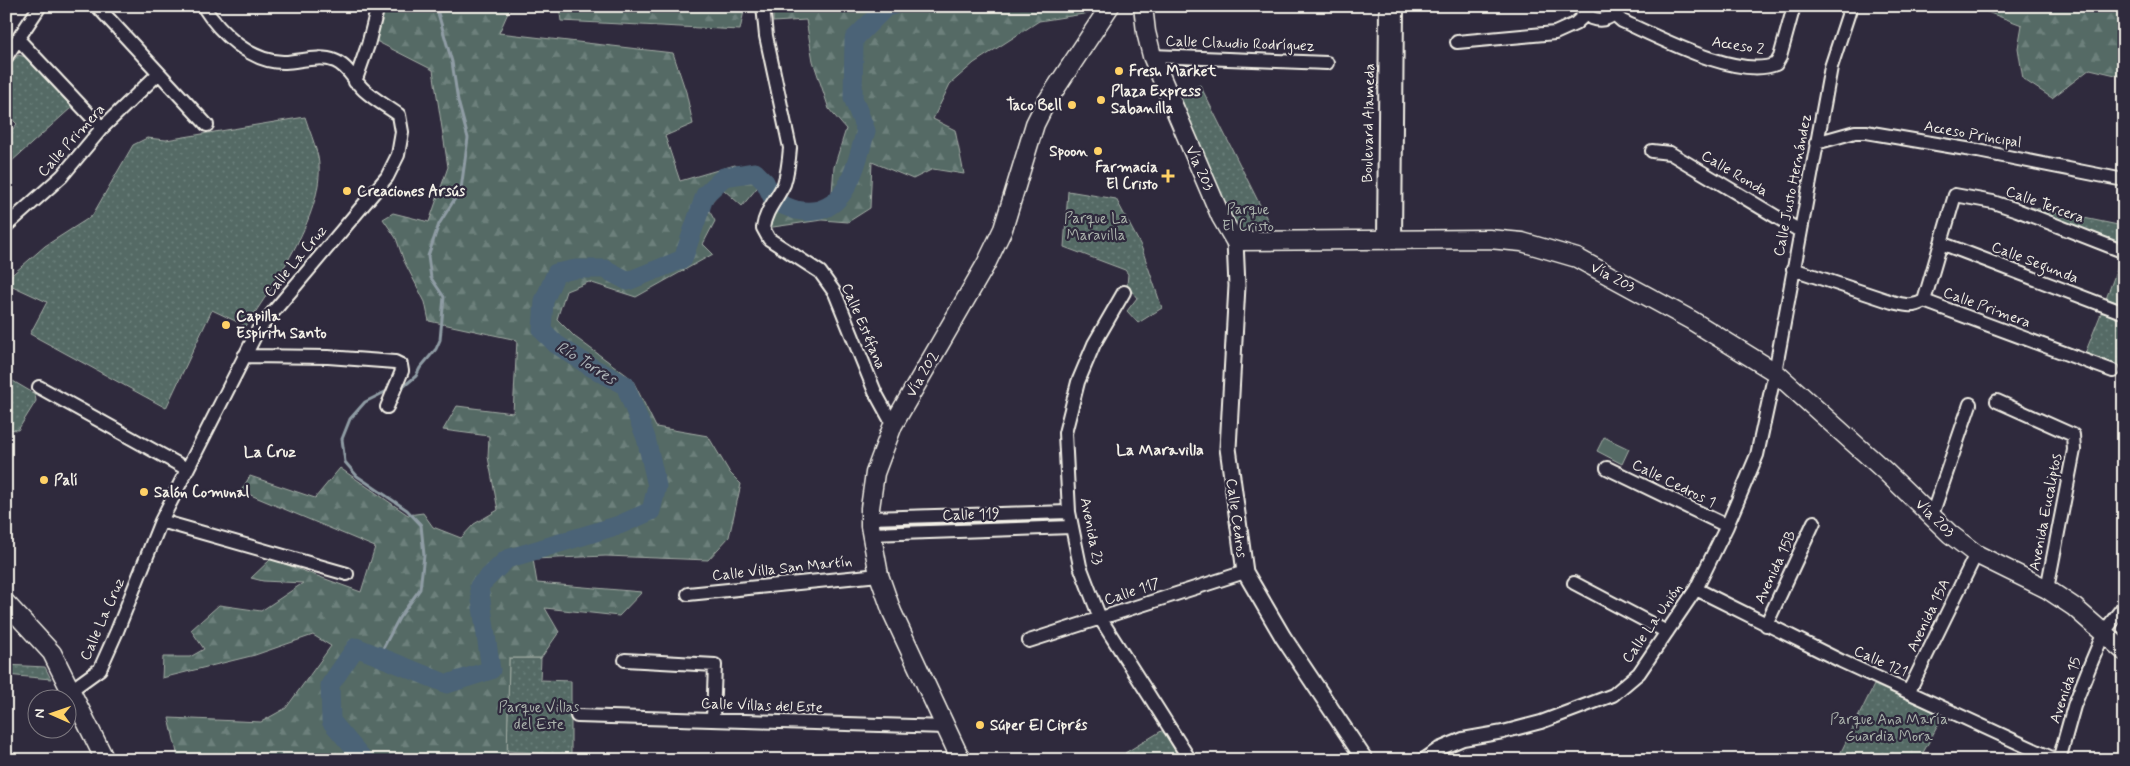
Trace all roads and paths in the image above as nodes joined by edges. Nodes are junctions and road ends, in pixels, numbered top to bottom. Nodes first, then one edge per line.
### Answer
1 (40, 6) edge
2 (97, 6) edge
3 (203, 6) edge
4 (378, 6) edge
5 (763, 6) edge
6 (1110, 6) edge
7 (1386, 6) edge
8 (1397, 6) edge
9 (1794, 6) edge
10 (1143, 7) edge
11 (1849, 7) edge
12 (1584, 10) edge
13 (1616, 10) edge
14 (1391, 36) junction
15 (18, 40) junction
16 (1457, 42) dead end
17 (1152, 56) junction
18 (6, 57) edge
19 (1327, 63) dead end
20 (158, 74) junction
21 (355, 82) junction
22 (207, 125) dead end
23 (102, 128) junction
24 (1816, 143) junction
25 (1652, 151) dead end
26 (2124, 180) edge
27 (6, 226) edge
28 (1800, 232) junction
29 (1390, 240) junction
30 (1235, 241) junction
31 (1941, 243) junction
32 (2122, 251) dead end
33 (1793, 270) junction
34 (1124, 292) dead end
35 (1924, 301) junction
36 (2119, 311) dead end
37 (244, 356) junction
38 (2113, 371) dead end
39 (1776, 372) junction
40 (39, 387) dead end
41 (1997, 401) dead end
42 (1970, 404) dead end
43 (387, 407) dead end
44 (892, 424) junction
45 (1607, 468) dead end
46 (187, 469) junction
47 (1069, 512) junction
48 (1932, 515) junction
49 (161, 521) junction
50 (1814, 522) dead end
51 (871, 526) junction
52 (1727, 526) junction
53 (1071, 527) junction
54 (1976, 554) junction
55 (1245, 572) junction
56 (347, 574) dead end
57 (878, 575) junction
58 (1574, 583) dead end
59 (1696, 589) junction
60 (2047, 589) junction
61 (688, 594) dead end
62 (6, 603) edge
63 (2124, 606) edge
64 (1100, 618) junction
65 (1766, 625) junction
66 (1667, 632) junction
67 (2104, 632) junction
68 (1029, 641) dead end
69 (2124, 651) edge
70 (625, 660) dead end
71 (70, 688) edge
72 (74, 688) edge
73 (1909, 691) junction
74 (78, 705) edge
75 (577, 716) dead end
76 (713, 719) junction
77 (946, 727) junction
78 (104, 760) edge
79 (961, 760) edge
80 (1190, 760) edge
81 (1365, 760) edge
82 (1423, 760) edge
83 (2058, 760) edge

1 - 15 street
2 - 20 street
3 - 21 street, Calle La Cruz
4 - 21 street
5 - 44 street, Calle Estéfana
6 - 44 main road, Vía 202
7 - 14 street, Boulevard Alameda
8 - 14 street, Boulevard Alameda
9 - 13 street, Acceso 2
10 - 17 main road, Vía 203
11 - 24 street, Calle Justo Hernández
12 - 13 street
12 - 16 street
14 - 29 street, Boulevard Alameda
15 - 18 street
15 - 23 street
17 - 19 street, Calle Claudio Rodríguez
17 - 30 main road, Vía 203
20 - 22 street
20 - 23 street, Calle Primera
21 - 37 street, Calle La Cruz
23 - 27 street, Calle Primera
24 - 26 street, Acceso Principal
24 - 28 street, Calle Justo Hernández
25 - 28 street, Calle Ronda
28 - 33 street, Calle Justo Hernández
29 - 30 main road, Vía 203
29 - 39 main road, Vía 203
30 - 55 street, Calle Cedros
31 - 32 street, Calle Tercera
31 - 35 street
31 - 36 street, Calle Segunda
33 - 35 street, Calle Primera
33 - 39 street, Calle Justo Hernández
34 - 47 street, Avenida 23
35 - 38 street, Calle Primera
37 - 43 street
37 - 46 street, Calle La Cruz
39 - 48 main road, Vía 203
39 - 52 street, Calle La Unión
40 - 46 street
41 - 60 street, Avenida Eucaliptos
42 - 48 street
44 - 51 main road, Vía 202
45 - 52 street, Calle Cedros 1
46 - 49 street, Calle La Cruz
47 - 51 street, Calle 119
47 - 53 street, Avenida 23
48 - 54 main road, Vía 203
49 - 56 street
49 - 72 street, Calle La Cruz
50 - 65 street, Avenida 15B
51 - 53 street, Calle 119
51 - 57 main road, Vía 202
52 - 59 street, Calle La Unión
53 - 64 street, Avenida 23
54 - 60 main road, Vía 203
54 - 73 street, Avenida 15A
55 - 64 street, Calle 117
55 - 81 street, Calle Cedros
57 - 61 street, Calle Villa San Martín
57 - 77 main road, Vía 202
58 - 66 street
59 - 65 street, Calle 121
59 - 66 street, Calle La Unión
60 - 67 main road, Vía 203
62 - 71 main road
63 - 67 street, Avenida 15
64 - 68 street, Calle 117
64 - 80 street, Avenida 23
65 - 73 street, Calle 121
66 - 82 street, Calle La Unión
67 - 69 main road, Vía 203
67 - 83 street, Avenida 15
70 - 76 street
73 - 83 street, Calle 121
74 - 78 main road
75 - 76 street, Calle Villas del Este
76 - 77 street, Calle Villas del Este
77 - 79 main road, Vía 202

